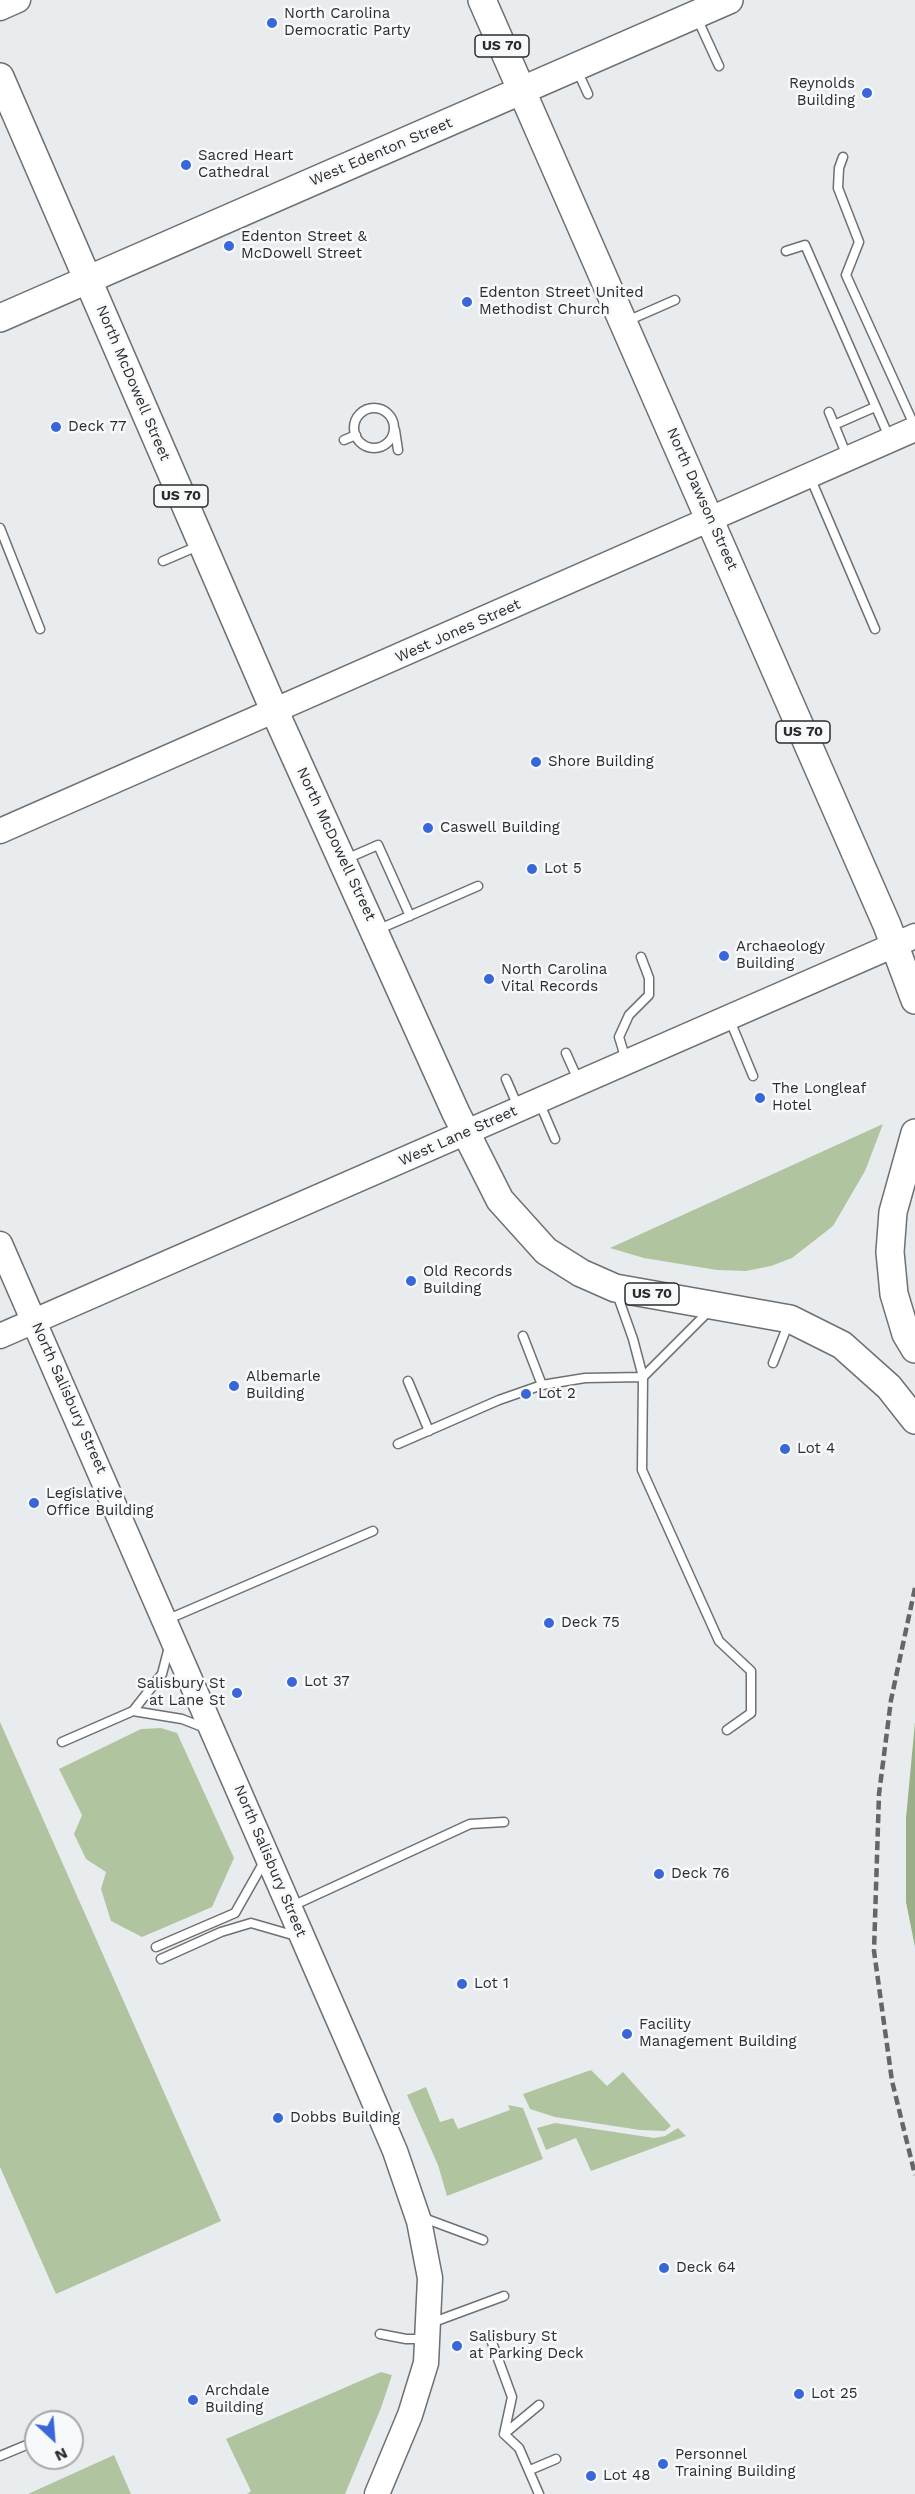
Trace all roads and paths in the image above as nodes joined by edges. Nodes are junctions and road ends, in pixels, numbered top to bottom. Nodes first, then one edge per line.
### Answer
1 (18, 0) edge
2 (482, 0) edge
3 (729, 0) edge
4 (0, 8) edge
5 (695, 15) junction
6 (719, 66) dead end
7 (576, 67) junction
8 (0, 77) edge
9 (522, 91) junction
10 (588, 94) dead end
11 (843, 157) dead end
12 (786, 251) dead end
13 (88, 280) junction
14 (675, 300) dead end
15 (0, 318) edge
16 (624, 322) junction
17 (875, 407) junction
18 (829, 412) dead end
19 (834, 425) junction
20 (395, 427) junction
21 (915, 428) edge
22 (356, 435) junction
23 (344, 440) dead end
24 (890, 441) junction
25 (398, 450) dead end
26 (849, 459) junction
27 (809, 476) junction
28 (711, 520) junction
29 (0, 528) edge
30 (202, 544) junction
31 (163, 561) dead end
32 (875, 628) dead end
33 (40, 629) dead end
34 (275, 712) junction
35 (0, 831) edge
36 (344, 860) junction
37 (478, 886) dead end
38 (410, 916) junction
39 (375, 931) junction
40 (905, 940) edge
41 (640, 957) dead end
42 (915, 1000) edge
43 (729, 1017) junction
44 (567, 1053) dead end
45 (627, 1062) junction
46 (753, 1076) dead end
47 (506, 1079) dead end
48 (579, 1083) junction
49 (529, 1105) junction
50 (465, 1132) junction
51 (915, 1133) edge
52 (555, 1139) dead end
53 (0, 1244) edge
54 (615, 1288) junction
55 (714, 1305) junction
56 (790, 1319) junction
57 (35, 1321) junction
58 (0, 1336) edge
59 (523, 1336) dead end
60 (915, 1349) edge
61 (773, 1363) dead end
62 (642, 1377) junction
63 (408, 1381) dead end
64 (542, 1385) junction
65 (915, 1420) edge
66 (429, 1431) junction
67 (398, 1444) dead end
68 (373, 1531) dead end
69 (169, 1627) junction
70 (133, 1711) junction
71 (727, 1730) dead end
72 (214, 1732) junction
73 (62, 1742) dead end
74 (504, 1822) dead end
75 (267, 1856) junction
76 (289, 1907) junction
77 (303, 1937) junction
78 (156, 1947) dead end
79 (161, 1959) dead end
80 (417, 2216) junction
81 (483, 2240) dead end
82 (504, 2296) dead end
83 (427, 2332) junction
84 (380, 2334) dead end
85 (490, 2337) dead end
86 (539, 2405) dead end
87 (504, 2434) junction
88 (24, 2446) edge
89 (0, 2457) edge
90 (556, 2459) dead end
91 (530, 2470) junction
92 (377, 2494) edge
93 (539, 2494) edge

1 - 4 street
2 - 9 main road, North Dawson Street / US 70
3 - 5 main road, West Edenton Street
5 - 6 lane
5 - 7 main road, West Edenton Street
7 - 9 main road, West Edenton Street
7 - 10 lane
8 - 13 main road, North McDowell Street / US 70
9 - 13 main road, West Edenton Street
9 - 16 main road, North Dawson Street / US 70
11 - 21 lane
12 - 17 lane
13 - 15 main road, West Edenton Street
13 - 30 main road, North McDowell Street / US 70
14 - 16 lane
16 - 28 main road, North Dawson Street / US 70
17 - 19 lane
17 - 24 lane
18 - 19 lane
19 - 26 lane
20 - 22 lane
20 - 22 lane
20 - 25 lane
21 - 24 street, West Jones Street
22 - 23 lane
24 - 26 street, West Jones Street
26 - 27 street, West Jones Street
27 - 28 street, West Jones Street
27 - 32 lane
28 - 34 street, West Jones Street
28 - 40 main road, North Dawson Street / US 70
29 - 33 lane
30 - 31 lane
30 - 34 main road, North McDowell Street / US 70
34 - 35 street, West Jones Street
34 - 36 main road, North McDowell Street / US 70
36 - 38 lane
36 - 39 main road, North McDowell Street / US 70
37 - 38 lane
38 - 39 lane
39 - 50 main road, North McDowell Street / US 70
40 - 42 main road, North Dawson Street / US 70
40 - 43 street, West Lane Street
41 - 45 lane
43 - 45 street, West Lane Street
43 - 46 lane
44 - 48 lane
45 - 48 street, West Lane Street
47 - 49 lane
48 - 49 street, West Lane Street
49 - 50 street, West Lane Street
49 - 52 lane
50 - 54 main road, North McDowell Street / US 70
50 - 57 street, West Lane Street
51 - 60 main road
53 - 57 street, North Salisbury Street
54 - 55 main road, North McDowell Street / US 70
54 - 62 lane
55 - 56 main road, North McDowell Street / US 70
55 - 62 lane
56 - 61 lane
56 - 65 main road, North McDowell Street / US 70
57 - 58 street, West Lane Street
57 - 69 street, North Salisbury Street
59 - 64 lane
62 - 64 lane
62 - 71 lane
63 - 66 lane
64 - 66 lane
66 - 67 lane
68 - 69 lane
69 - 70 lane
69 - 72 street, North Salisbury Street
70 - 72 lane
70 - 73 lane
72 - 75 street, North Salisbury Street
74 - 76 lane
75 - 76 street, North Salisbury Street
75 - 78 lane
76 - 77 street, North Salisbury Street
77 - 79 lane
77 - 80 street, North Salisbury Street
80 - 81 lane
80 - 83 street, North Salisbury Street
82 - 83 lane
83 - 84 lane
83 - 92 street, North Salisbury Street
85 - 87 lane
86 - 87 lane
87 - 91 lane
88 - 89 lane
90 - 91 lane
91 - 93 lane

